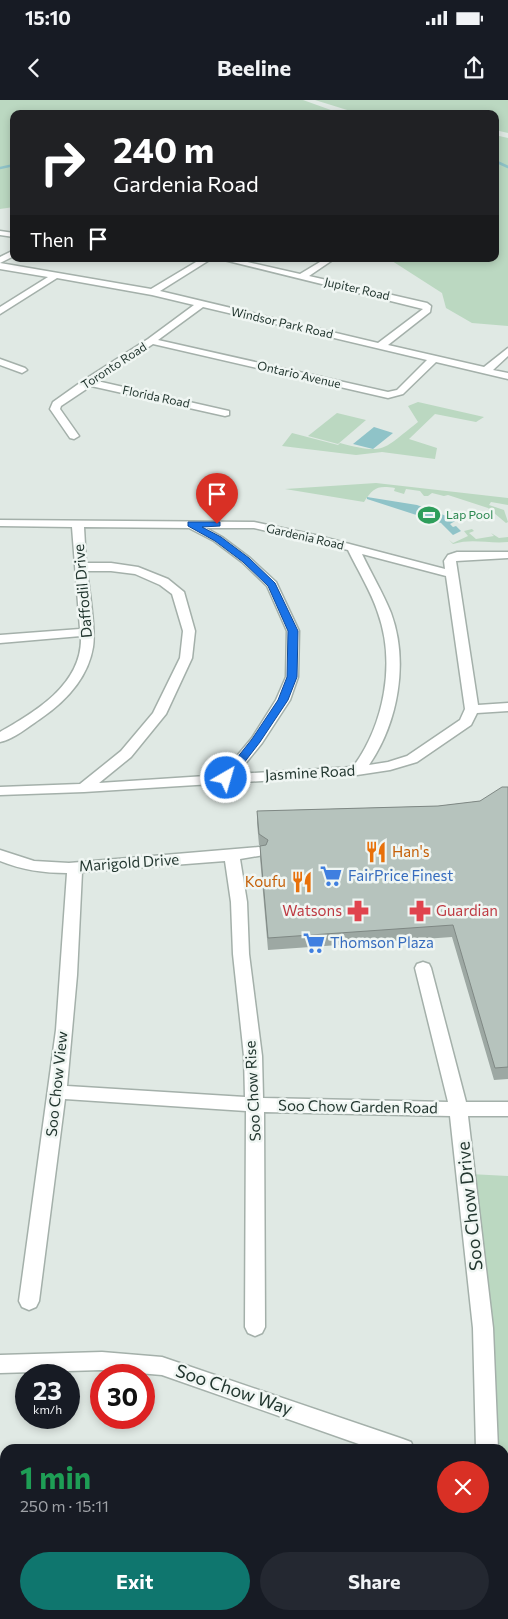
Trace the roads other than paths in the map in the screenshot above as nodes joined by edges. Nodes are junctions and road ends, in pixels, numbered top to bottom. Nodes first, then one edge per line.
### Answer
1 (202, 262) edge
2 (237, 262) edge
3 (325, 262) edge
4 (0, 266) edge
5 (55, 276) junction
6 (301, 277) junction
7 (152, 292) junction
8 (202, 304) junction
9 (0, 310) edge
10 (151, 341) junction
11 (380, 346) junction
12 (508, 351) edge
13 (434, 358) junction
14 (0, 362) edge
15 (22, 370) dead end
16 (486, 371) junction
17 (508, 376) edge
18 (87, 382) junction
19 (225, 413) dead end
20 (74, 436) dead end
21 (18, 522) junction
22 (0, 523) edge
23 (78, 524) junction
24 (191, 524) junction
25 (354, 548) junction
26 (508, 555) edge
27 (82, 567) junction
28 (451, 569) junction
29 (86, 632) junction
30 (0, 639) edge
31 (508, 708) edge
32 (472, 709) junction
33 (0, 738) edge
34 (357, 771) junction
35 (226, 778) junction
36 (84, 788) junction
37 (0, 791) edge
38 (259, 852) edge
39 (0, 855) edge
40 (232, 856) junction
41 (75, 866) junction
42 (423, 968) dead end
43 (58, 1092) junction
44 (256, 1105) junction
45 (459, 1109) junction
46 (508, 1109) edge
47 (29, 1301) dead end
48 (255, 1326) dead end
49 (0, 1364) edge
50 (388, 1444) edge
51 (487, 1444) edge

1 - 7 street
2 - 6 street, Jupiter Road
3 - 6 street
4 - 5 street, Windsor Park Road
5 - 7 street, Windsor Park Road
5 - 9 street
6 - 11 street, Jupiter Road
7 - 8 street, Windsor Park Road
8 - 10 street, Toronto Road
8 - 11 street, Windsor Park Road
10 - 13 street, Ontario Avenue
10 - 18 street, Toronto Road
11 - 13 street, Windsor Park Road
12 - 16 street
13 - 16 street, Windsor Park Road
14 - 15 street
16 - 17 street, Windsor Park Road
18 - 19 street, Florida Road
18 - 20 street, Toronto Road
21 - 22 street, Gardenia Road
21 - 23 street, Gardenia Road
21 - 28 street, Gardenia Road
23 - 24 street, Gardenia Road
23 - 27 street, Daffodil Drive
24 - 25 street, Gardenia Road
24 - 35 street
25 - 28 street, Gardenia Road
25 - 34 street
26 - 28 street
27 - 29 street, Daffodil Drive
27 - 36 street
28 - 32 street
29 - 30 street
29 - 33 street, Daffodil Drive
31 - 32 street
32 - 34 street, Jasmine Road
34 - 35 street, Jasmine Road
35 - 36 street, Jasmine Road
36 - 37 street, Jasmine Road
38 - 40 street, Marigold Drive
39 - 41 street, Marigold Drive
40 - 41 street, Marigold Drive
40 - 44 street, Soo Chow Rise
41 - 43 street, Soo Chow View
42 - 45 street, Soo Chow Drive
43 - 44 street, Soo Chow Garden Road
43 - 47 street, Soo Chow View
44 - 45 street, Soo Chow Garden Road
44 - 48 street, Soo Chow Rise
45 - 46 street, Soo Chow Garden Road
45 - 51 street, Soo Chow Drive
49 - 50 street, Soo Chow Way

